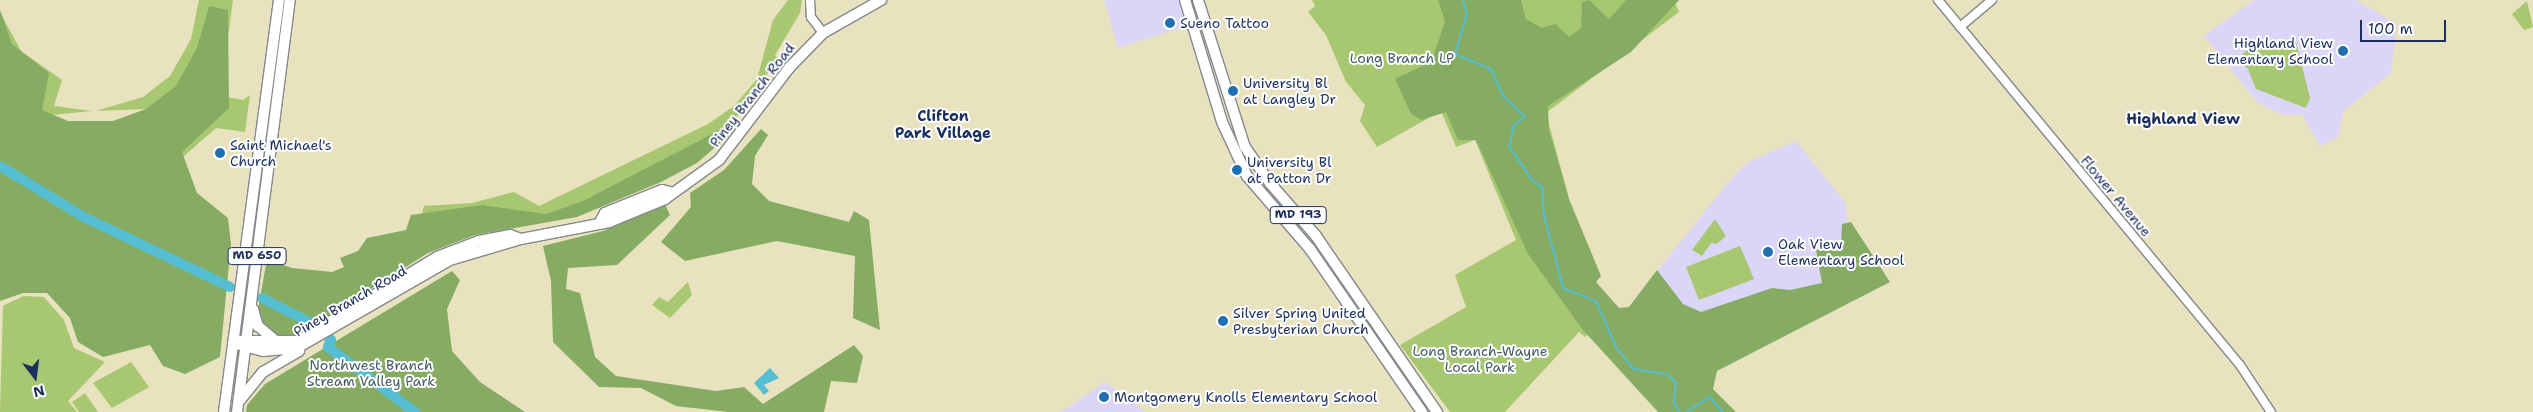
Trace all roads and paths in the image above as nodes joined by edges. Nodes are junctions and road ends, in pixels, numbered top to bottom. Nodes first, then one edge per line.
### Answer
1 (279, 0) edge
2 (290, 0) edge
3 (810, 0) edge
4 (881, 0) edge
5 (1184, 0) edge
6 (1198, 0) edge
7 (1938, 0) edge
8 (1992, 0) edge
9 (1960, 26) junction
10 (823, 33) junction
11 (252, 303) junction
12 (313, 337) junction
13 (233, 343) junction
14 (246, 344) junction
15 (282, 344) junction
16 (238, 407) edge
17 (224, 412) edge
18 (1422, 412) edge
19 (1437, 412) edge
20 (2271, 412) edge

1 - 13 main road, MD 650
2 - 11 main road, MD 650
3 - 10 street
4 - 10 main road, Piney Branch Road
5 - 18 main road, MD 193
6 - 19 main road, MD 193
7 - 9 street, Flower Avenue
8 - 9 street
9 - 20 street, Flower Avenue
10 - 12 main road, Piney Branch Road
11 - 14 main road, MD 650
11 - 15 main road
12 - 14 main road, Piney Branch Road
12 - 15 main road, Piney Branch Road
12 - 16 main road
13 - 14 main road, Piney Branch Road
13 - 17 main road, MD 650
14 - 15 main road, Piney Branch Road
14 - 16 main road, MD 650

